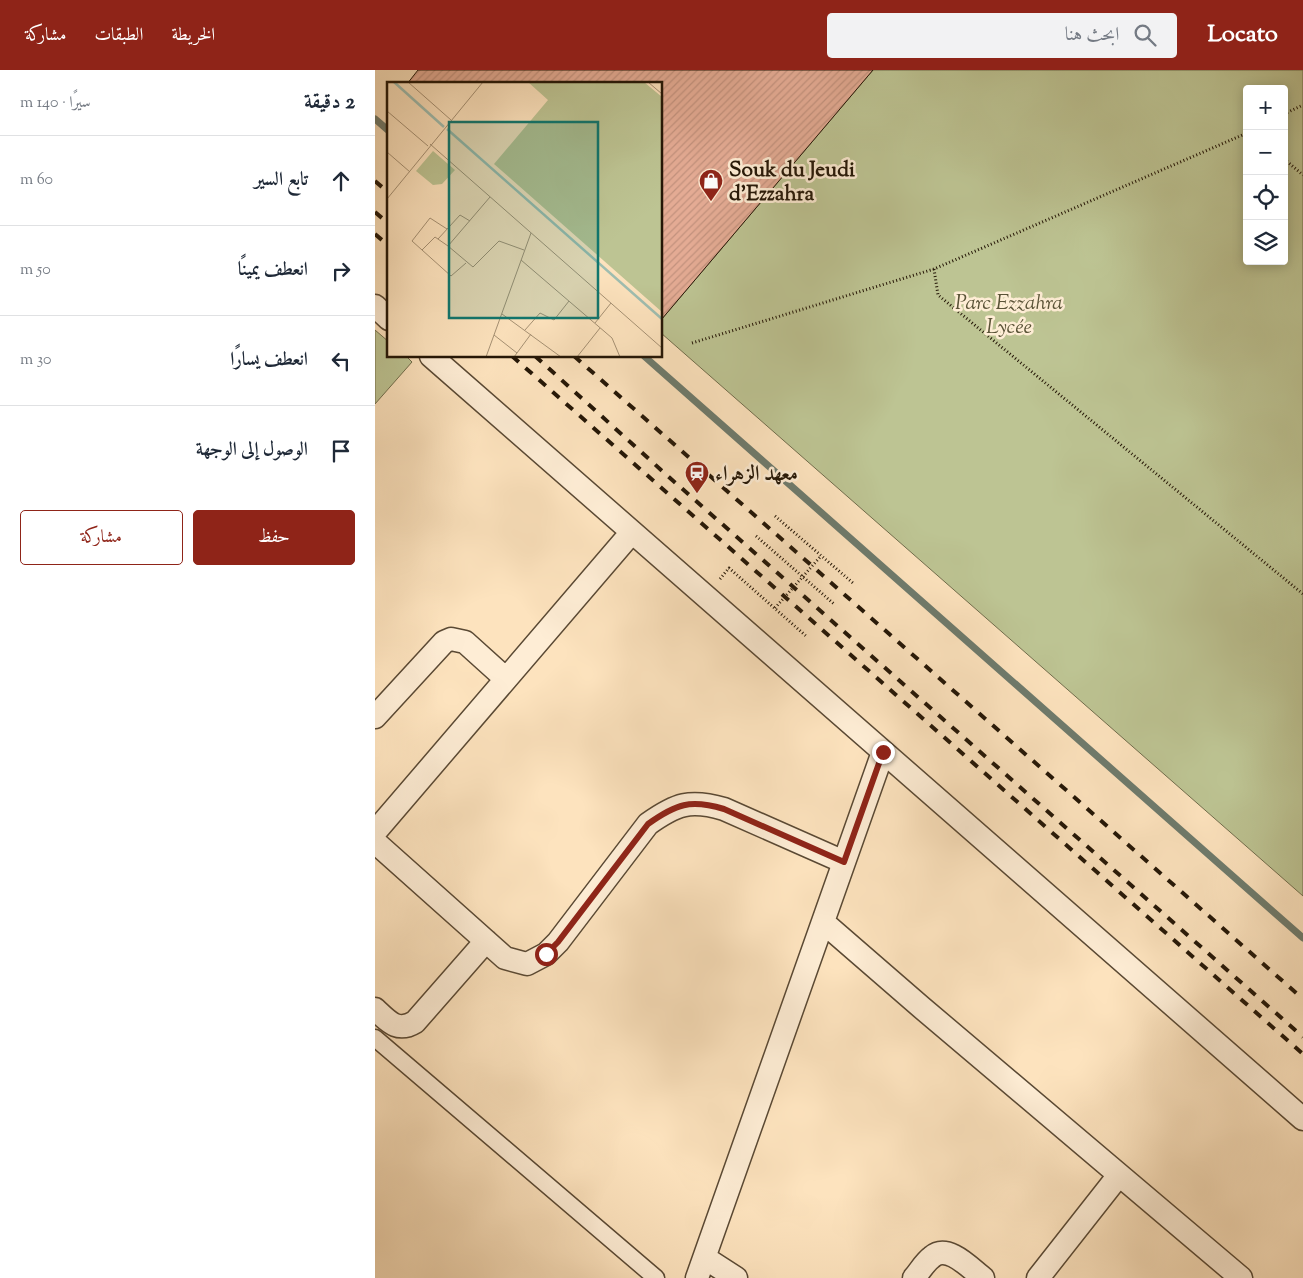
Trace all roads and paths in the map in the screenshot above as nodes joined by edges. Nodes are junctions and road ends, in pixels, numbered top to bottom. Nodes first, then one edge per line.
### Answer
1 (1303, 105) edge
2 (1288, 112) edge
3 (1243, 134) edge
4 (1288, 163) edge
5 (1303, 176) edge
6 (934, 269) junction
7 (375, 306) edge
8 (387, 316) edge
9 (692, 342) dead end
10 (433, 358) edge
11 (775, 516) dead end
12 (631, 532) junction
13 (756, 536) dead end
14 (821, 556) junction
15 (729, 568) dead end
16 (803, 577) junction
17 (853, 582) dead end
18 (1303, 594) edge
19 (833, 604) dead end
20 (775, 608) junction
21 (807, 636) dead end
22 (506, 678) junction
23 (375, 717) edge
24 (883, 752) junction
25 (375, 832) edge
26 (375, 842) edge
27 (844, 862) junction
28 (823, 922) junction
29 (486, 941) junction
30 (375, 1009) edge
31 (375, 1038) edge
32 (1303, 1119) edge
33 (1119, 1175) junction
34 (701, 1268) edge
35 (656, 1278) edge
36 (736, 1278) edge
37 (914, 1278) edge
38 (983, 1278) edge
39 (1038, 1278) edge
40 (1241, 1278) edge

1 - 2 path
3 - 6 path
4 - 5 path
6 - 9 path
6 - 18 path
7 - 8 street
10 - 12 street
11 - 14 path
12 - 22 street
12 - 24 street
13 - 16 path
14 - 16 path, bridge
14 - 17 path
15 - 20 path
16 - 19 path
16 - 20 path, bridge
20 - 21 path
22 - 23 street
22 - 25 street
24 - 27 street
24 - 32 street
26 - 29 street
27 - 28 street
27 - 29 street
28 - 33 street
28 - 34 street
29 - 30 street
31 - 35 street
33 - 39 street
33 - 40 street
34 - 36 street
37 - 38 street

